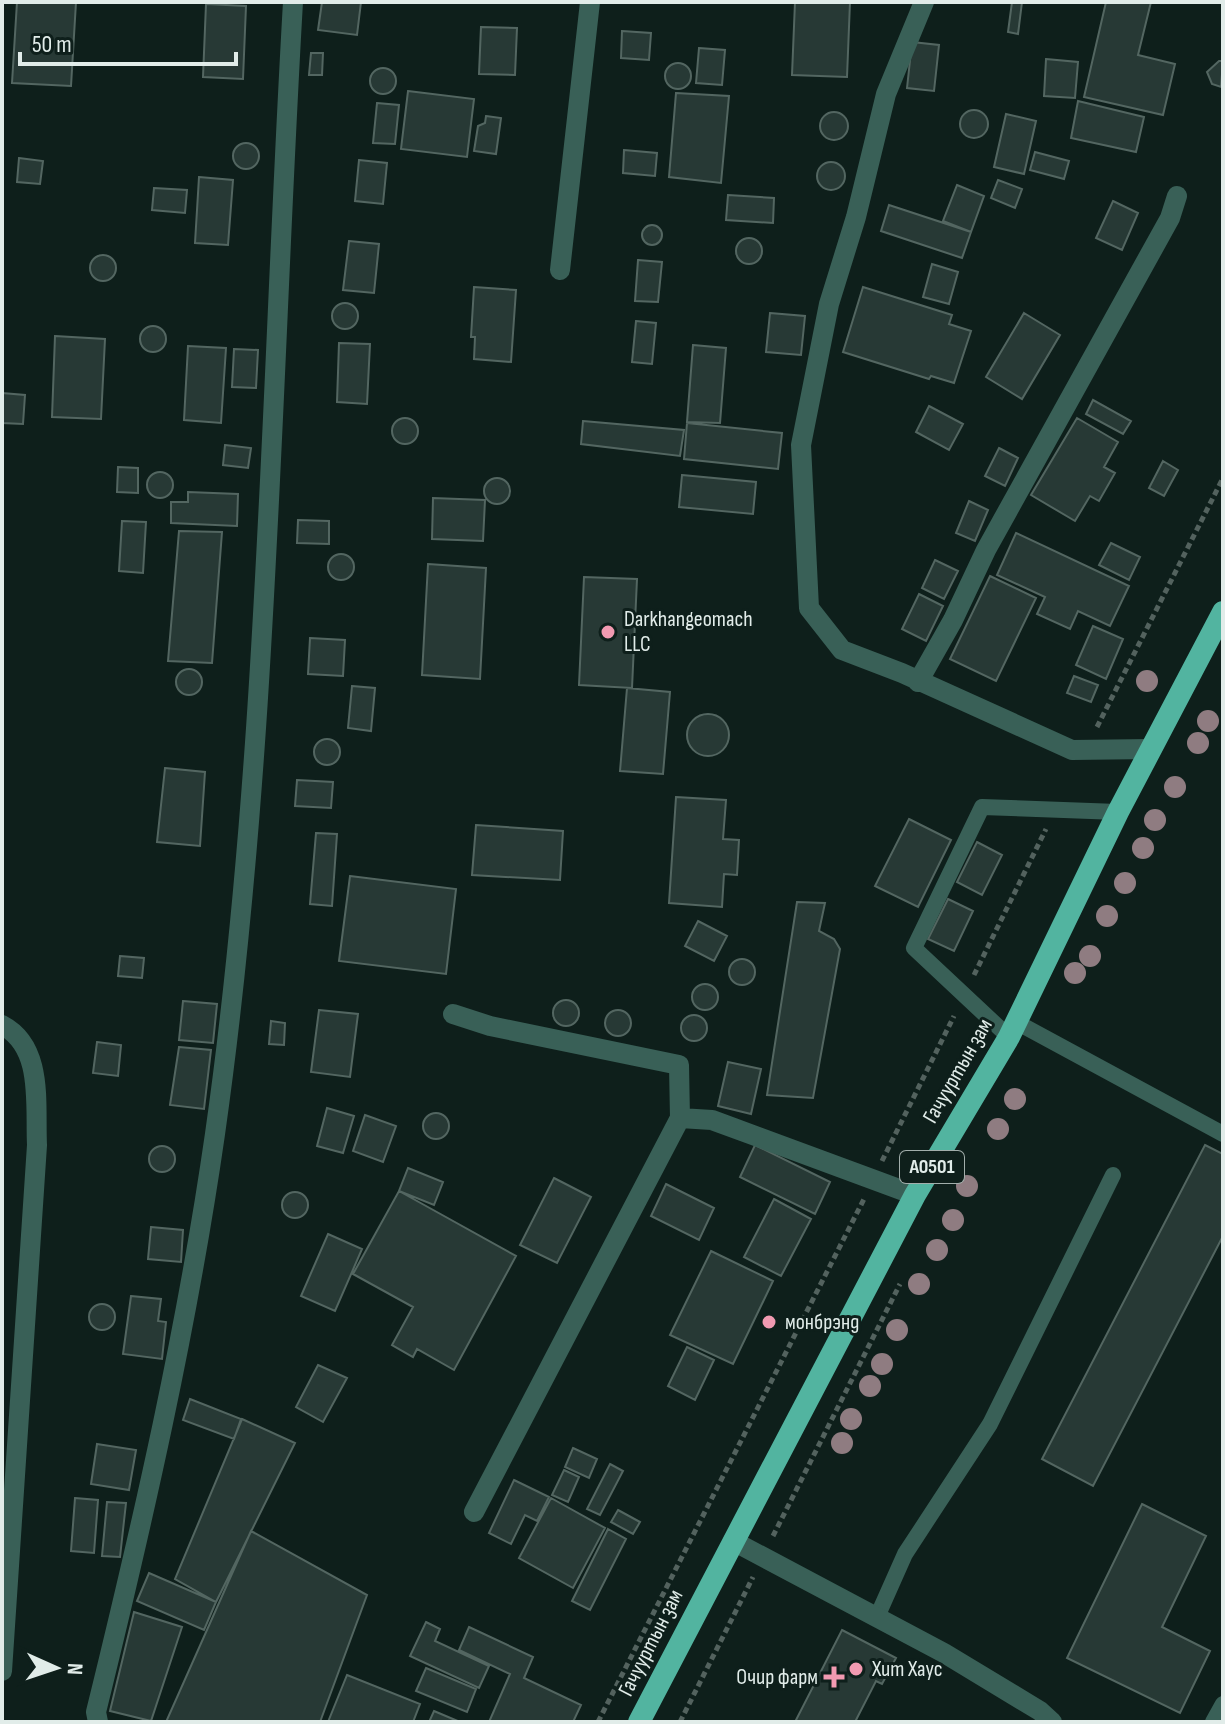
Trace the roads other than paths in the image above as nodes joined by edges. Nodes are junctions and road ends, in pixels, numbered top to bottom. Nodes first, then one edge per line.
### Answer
1 (293, 2) edge
2 (590, 2) edge
3 (924, 2) edge
4 (1177, 196) dead end
5 (560, 270) dead end
6 (1223, 612) edge
7 (918, 682) junction
8 (1151, 749) junction
9 (1118, 812) junction
10 (453, 1014) dead end
11 (2, 1025) edge
12 (1013, 1030) junction
13 (680, 1118) junction
14 (1223, 1134) edge
15 (1113, 1175) dead end
16 (915, 1195) junction
17 (474, 1512) dead end
18 (733, 1541) junction
19 (877, 1617) junction
20 (2, 1671) edge
21 (1223, 1704) edge
22 (98, 1722) edge
23 (639, 1722) edge
24 (1052, 1722) edge
25 (1213, 1722) edge

1 - 22 street
2 - 5 street
3 - 7 street
4 - 7 street
6 - 8 highway, Гачууртын зам / A0501
7 - 8 street
8 - 9 highway, Гачууртын зам / A0501
9 - 12 highway, Гачууртын зам / A0501
9 - 12 lane
10 - 13 street
11 - 20 street
12 - 14 lane
12 - 16 highway, Гачууртын зам / A0501
13 - 16 street
13 - 17 street
15 - 19 lane
16 - 18 highway, Гачууртын зам / A0501
18 - 19 street
18 - 23 highway, Гачууртын зам / A0501
19 - 24 street
21 - 25 lane

